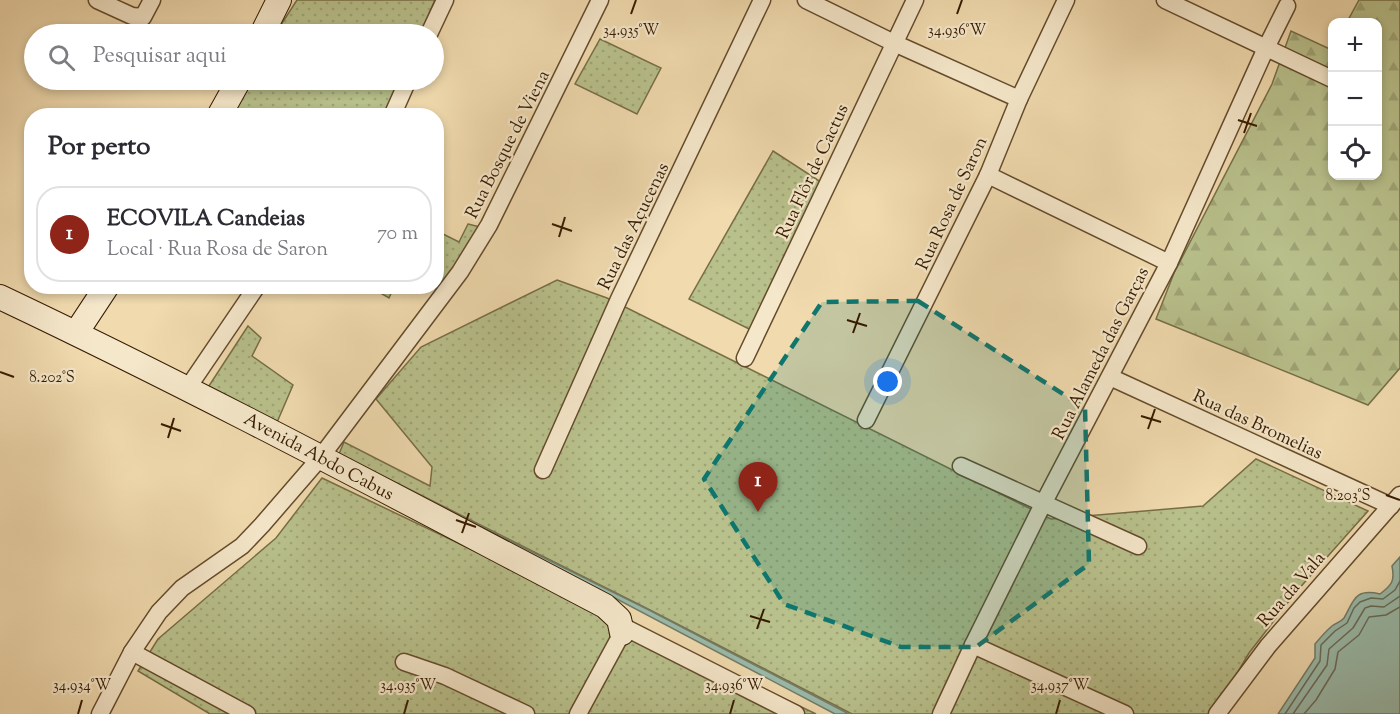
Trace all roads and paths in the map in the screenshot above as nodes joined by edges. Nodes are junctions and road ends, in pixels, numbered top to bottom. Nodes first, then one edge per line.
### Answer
1 (97, 0) edge
2 (152, 0) edge
3 (279, 0) edge
4 (445, 0) edge
5 (600, 0) edge
6 (762, 0) edge
7 (806, 0) edge
8 (915, 0) edge
9 (1066, 0) edge
10 (1165, 0) edge
11 (1287, 6) dead end
12 (267, 24) edge
13 (434, 24) edge
14 (894, 43) junction
15 (1266, 48) junction
16 (1328, 77) edge
17 (233, 90) edge
18 (404, 90) edge
19 (1019, 99) junction
20 (223, 108) edge
21 (396, 108) edge
22 (988, 175) junction
23 (1169, 263) junction
24 (444, 292) edge
25 (102, 294) edge
26 (252, 294) edge
27 (442, 294) edge
28 (0, 297) edge
29 (76, 333) junction
30 (745, 358) dead end
31 (1110, 377) junction
32 (188, 389) junction
33 (866, 420) dead end
34 (320, 458) junction
35 (961, 466) dead end
36 (543, 470) dead end
37 (1395, 501) edge
38 (1043, 504) junction
39 (1138, 546) dead end
40 (622, 629) junction
41 (973, 645) junction
42 (132, 652) junction
43 (404, 662) dead end
44 (100, 714) edge
45 (247, 714) edge
46 (526, 714) edge
47 (578, 714) edge
48 (796, 714) edge
49 (941, 714) edge
50 (1125, 714) edge
51 (1217, 714) edge

1 - 2 street
3 - 12 main road
4 - 13 street
5 - 24 street, Rua Bosque de Viena
6 - 36 street, Rua das Açucenas
7 - 14 street
8 - 14 street, Rua Flôr de Cactus
9 - 19 street, Rua Rosa de Saron
10 - 15 street
11 - 15 street, Rua Alameda das Garças
14 - 19 street
14 - 30 street, Rua Flôr de Cactus
15 - 16 street
15 - 23 street, Rua Alameda das Garças
17 - 20 main road
18 - 21 street
19 - 22 street, Rua Rosa de Saron
22 - 23 street
22 - 33 street, Rua Rosa de Saron
23 - 31 street, Rua Alameda das Garças
25 - 29 main road
26 - 32 street
27 - 34 street, Rua Bosque de Viena
28 - 29 main road, Avenida Abdo Cabus
29 - 32 main road, Avenida Abdo Cabus
31 - 37 street, Rua das Bromelias
31 - 38 street, Rua Alameda das Garças
32 - 34 main road, Avenida Abdo Cabus
34 - 40 main road, Avenida Abdo Cabus
34 - 42 street, Rua Bosque de Viena
35 - 38 street
37 - 51 street, Rua da Vala
38 - 39 street
38 - 41 street, Rua Alameda das Garças
40 - 47 street
40 - 48 street
41 - 49 street, Rua Alameda das Garças
41 - 50 street
42 - 44 street, Rua Bosque de Viena
42 - 45 street
43 - 46 street

